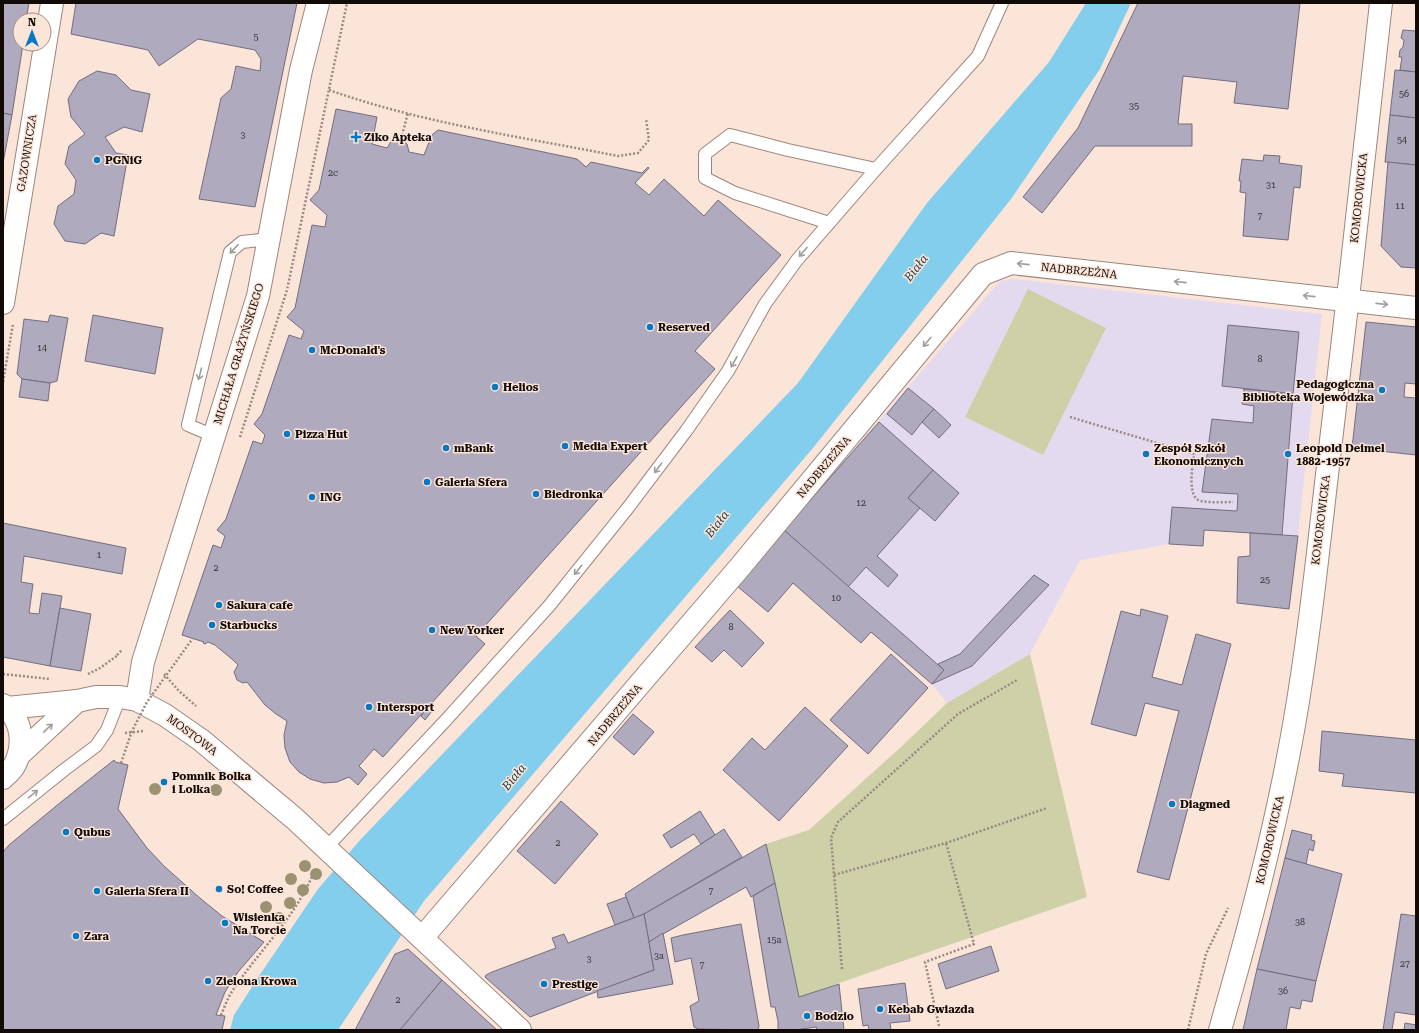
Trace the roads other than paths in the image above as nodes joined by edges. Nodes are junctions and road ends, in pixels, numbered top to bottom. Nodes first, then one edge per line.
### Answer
1 (52, 3) edge
2 (318, 3) edge
3 (1002, 3) edge
4 (1382, 3) edge
5 (876, 169) junction
6 (829, 223) junction
7 (269, 239) junction
8 (1348, 301) junction
9 (3, 304) edge
10 (1416, 308) edge
11 (214, 436) junction
12 (128, 698) junction
13 (77, 701) junction
14 (5, 706) edge
15 (20, 754) junction
16 (3, 778) edge
17 (3, 819) edge
18 (326, 848) junction
19 (416, 932) junction
20 (520, 1030) edge
21 (1220, 1030) edge

1 - 9 street, GAZOWNICZA
2 - 7 street, MICHAŁA GRAŻYŃSKIEGO
3 - 5 lane
4 - 8 street, KOMOROWICKA
5 - 6 lane
5 - 6 lane
6 -> 18 lane
7 - 11 street, MICHAŁA GRAŻYŃSKIEGO
7 -> 11 lane
8 -> 10 street, NADBRZEŻNA
8 -> 19 street, NADBRZEŻNA
8 - 21 street, KOMOROWICKA
11 - 12 street, MICHAŁA GRAŻYŃSKIEGO
12 - 13 street, MOSTOWA
17 -> 12 lane
12 - 18 street, MOSTOWA
13 - 14 street, MOSTOWA
15 -> 13 street
14 - 15 street
15 - 16 street
18 - 19 street, MOSTOWA
19 - 20 street, MOSTOWA

